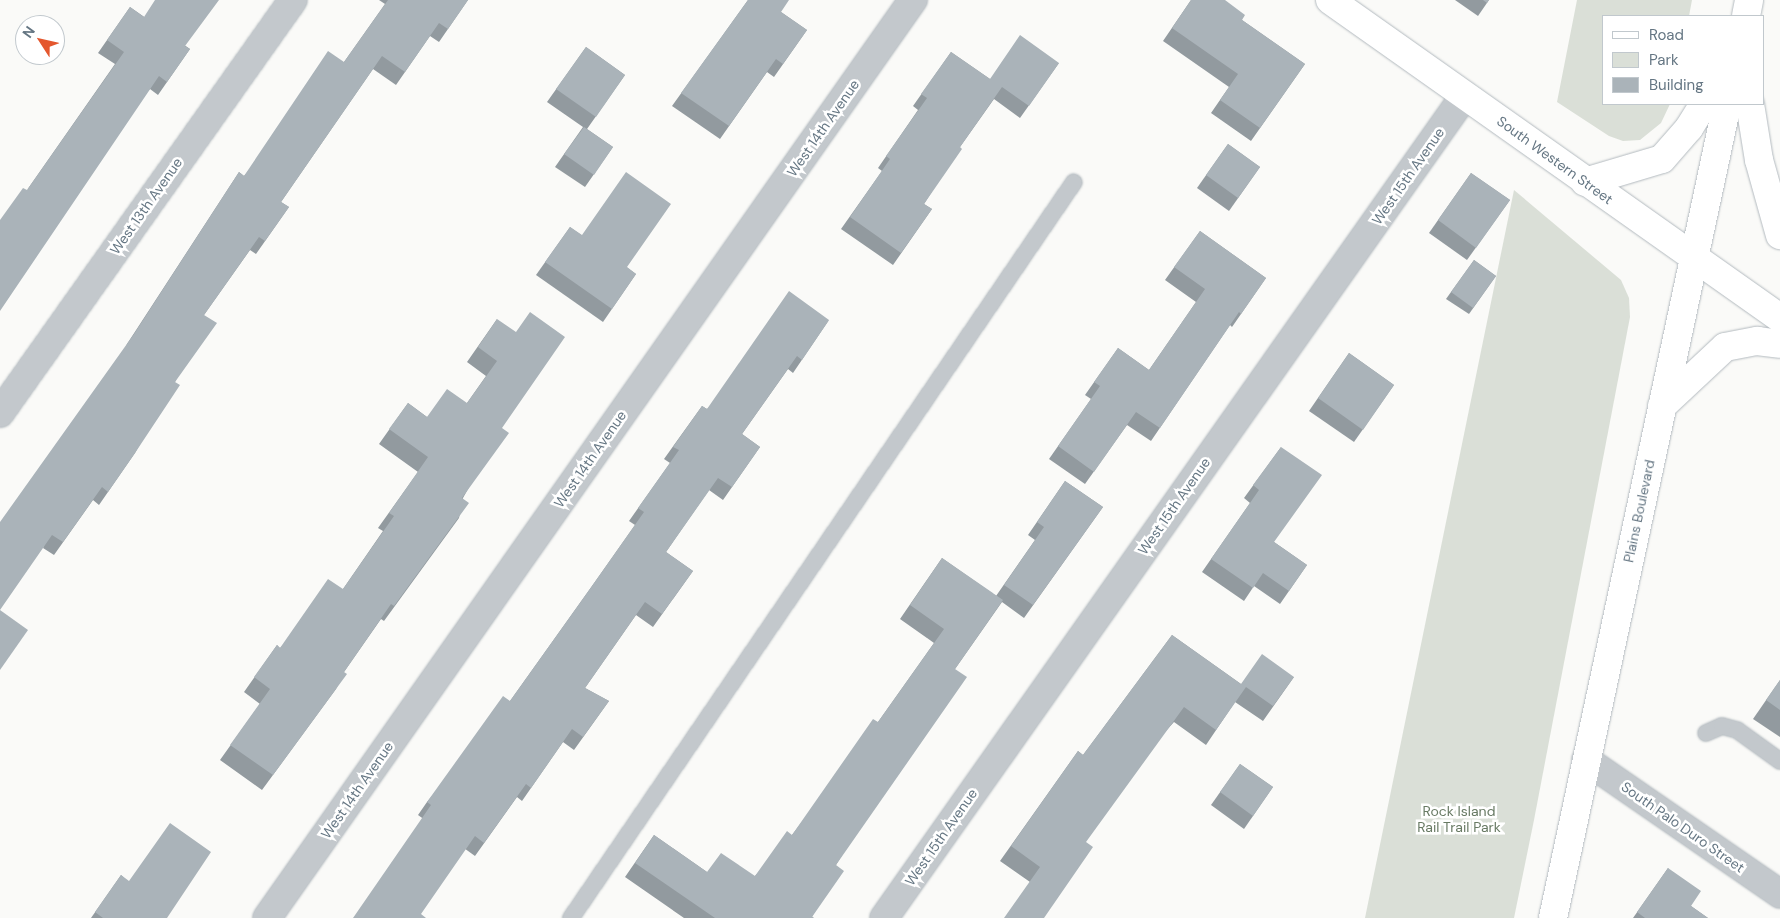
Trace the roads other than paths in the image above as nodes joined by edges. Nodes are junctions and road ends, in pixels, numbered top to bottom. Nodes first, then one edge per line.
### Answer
1 (293, 0) edge
2 (913, 0) edge
3 (1330, 0) edge
4 (1750, 0) edge
5 (1746, 15) edge
6 (1465, 95) junction
7 (1703, 105) edge
8 (1727, 105) edge
9 (1750, 105) edge
10 (1074, 182) dead end
11 (1586, 182) junction
12 (1780, 234) edge
13 (1694, 258) junction
14 (1780, 318) edge
15 (1780, 344) edge
16 (1662, 406) junction
17 (0, 413) edge
18 (1706, 733) dead end
19 (1586, 760) junction
20 (1780, 761) edge
21 (1780, 894) edge
22 (267, 918) edge
23 (572, 918) edge
24 (884, 918) edge
25 (1553, 918) edge

1 - 17 street, West 13th Avenue
2 - 22 street, West 14th Avenue
3 - 6 main road, South Western Street
4 - 5 main road
6 - 11 main road, South Western Street
6 - 24 street, West 15th Avenue
7 - 11 main road
8 - 13 main road, Plains Boulevard
9 - 12 main road
10 - 23 lane
11 - 13 main road, South Western Street
13 - 14 main road, South Western Street
13 - 16 main road, Plains Boulevard
15 - 16 main road
16 - 19 main road, Plains Boulevard
18 - 20 lane
19 - 21 street, South Palo Duro Street
19 - 25 main road, Plains Boulevard

